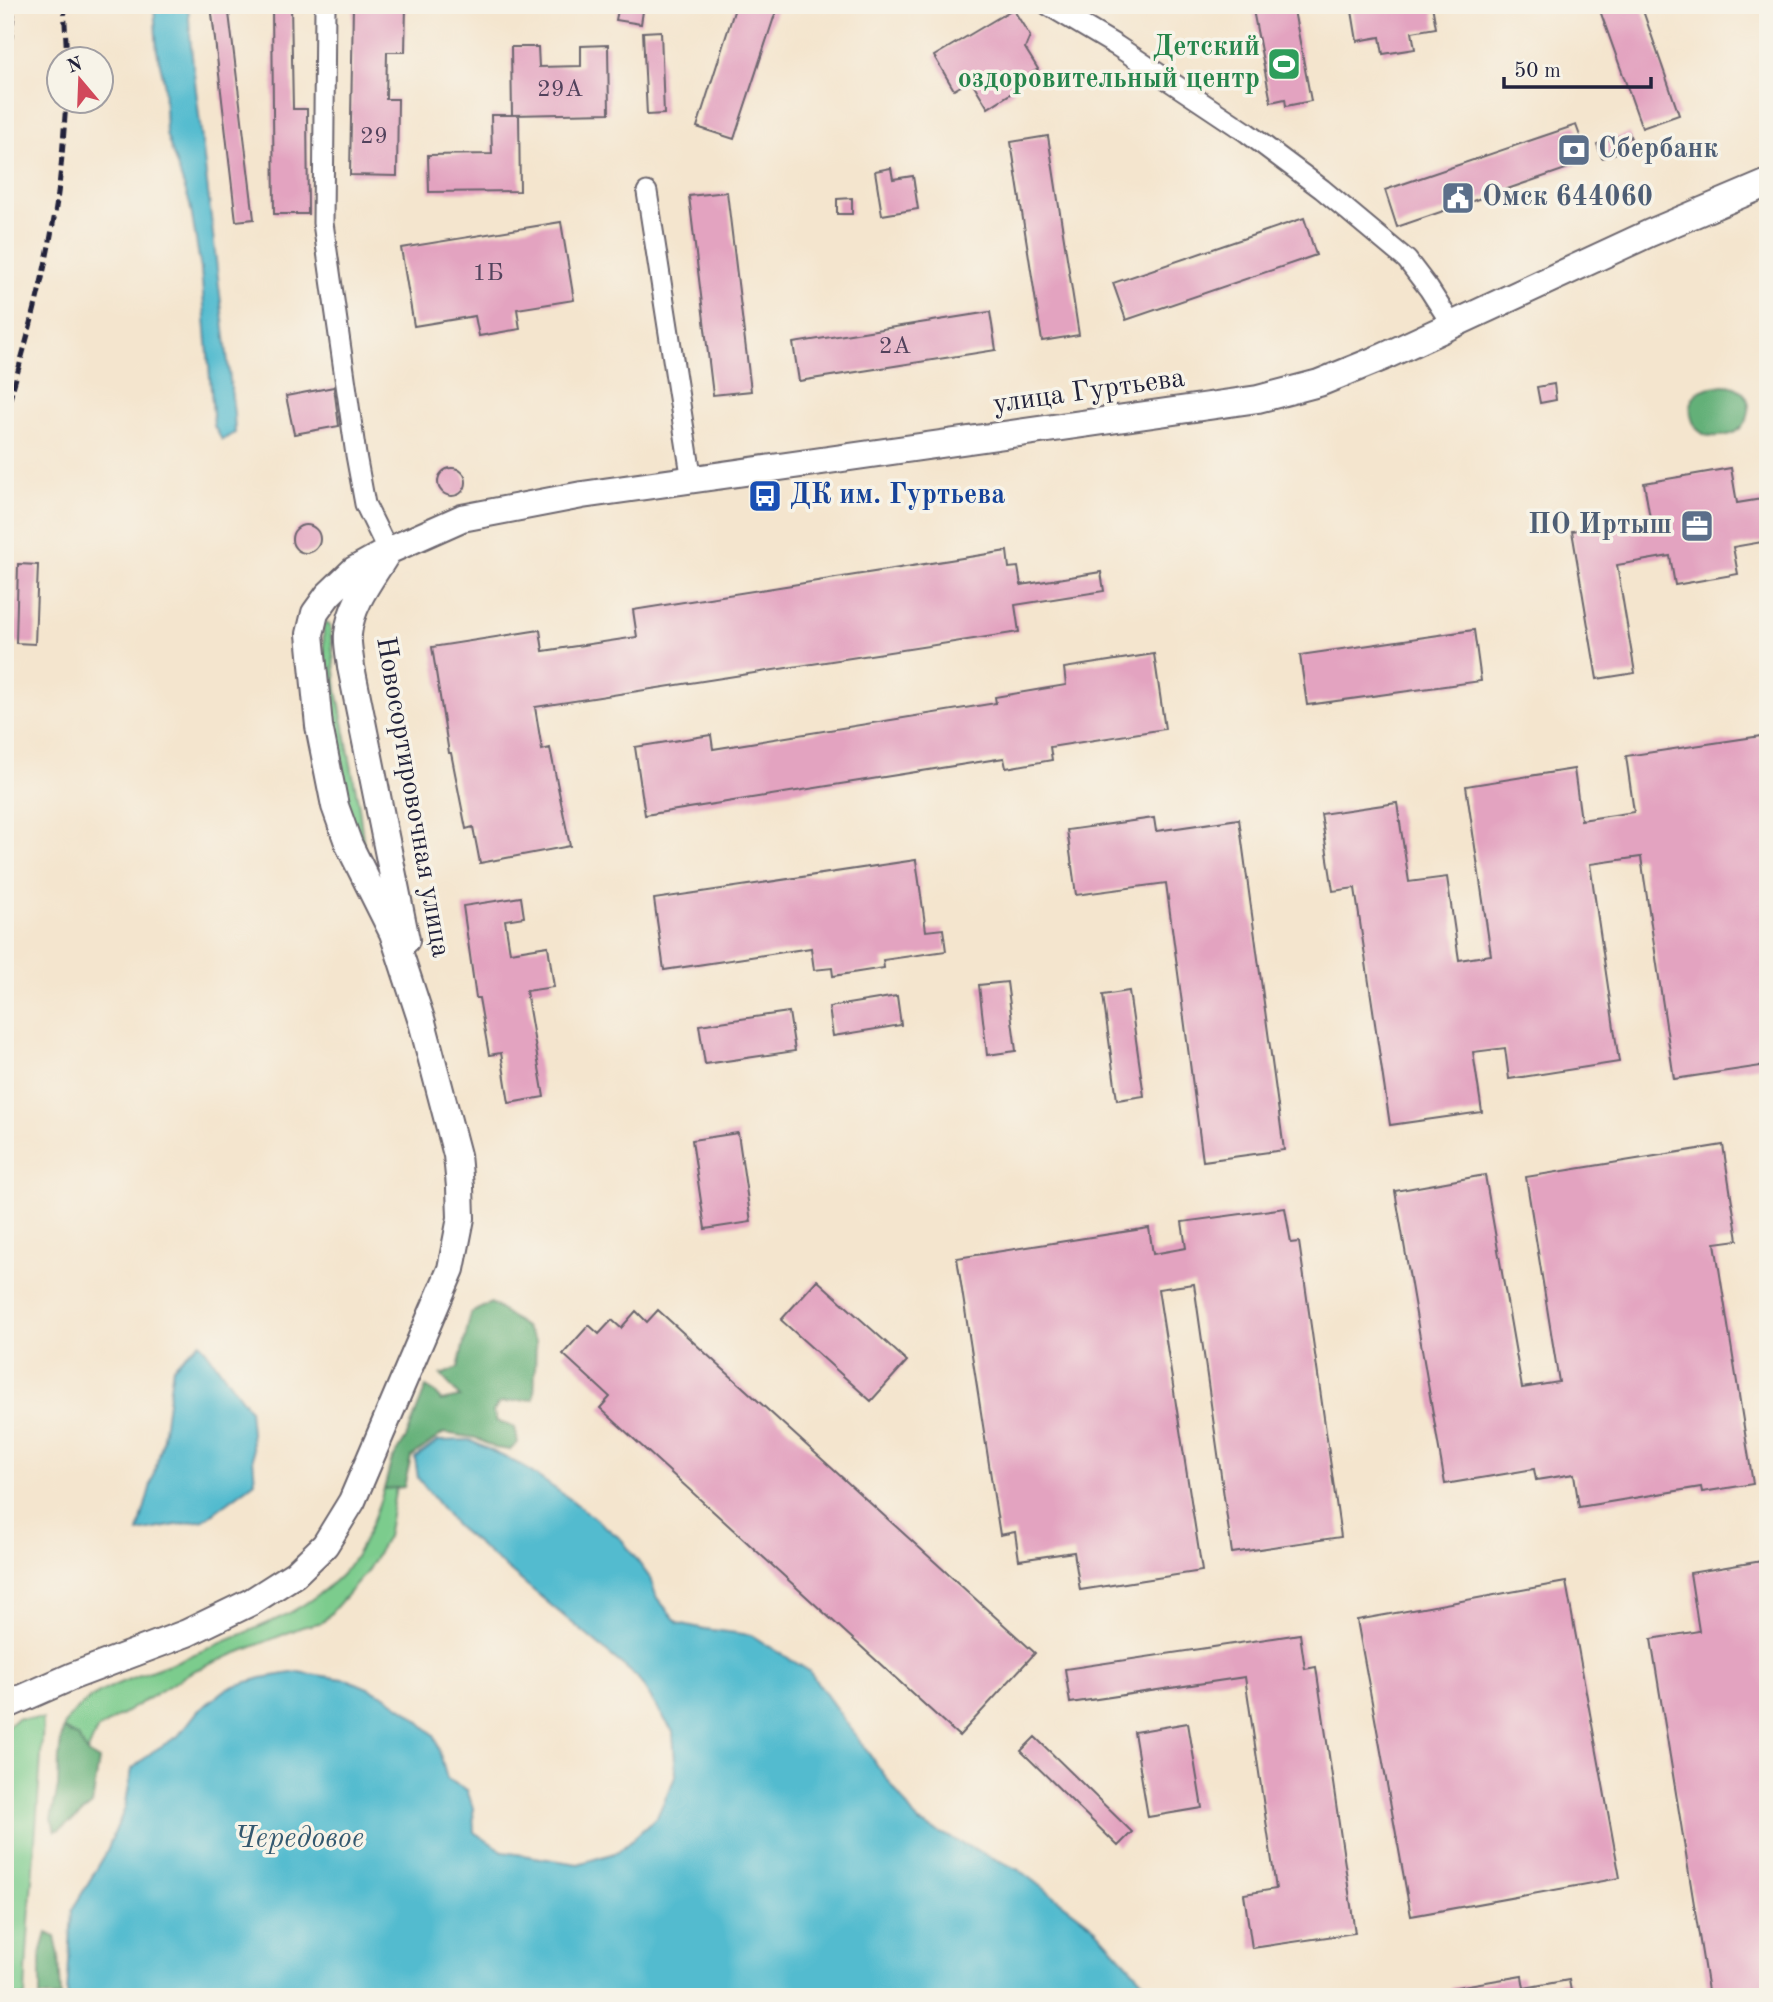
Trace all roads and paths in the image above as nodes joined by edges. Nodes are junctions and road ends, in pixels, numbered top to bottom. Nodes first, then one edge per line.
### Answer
1 (325, 5) edge
2 (1048, 5) edge
3 (1768, 183) edge
4 (647, 192) dead end
5 (1452, 325) junction
6 (692, 481) junction
7 (388, 551) junction
8 (422, 1022) junction
9 (5, 1706) edge

1 - 7 street
2 - 5 street
3 - 5 main road, улица Гуртьева
4 - 6 street
5 - 6 main road, улица Гуртьева
6 - 7 main road, улица Гуртьева
7 - 8 main road, Новосортировочная улица
7 - 8 main road, Новосортировочная улица
8 - 9 main road, Новосортировочная улица

